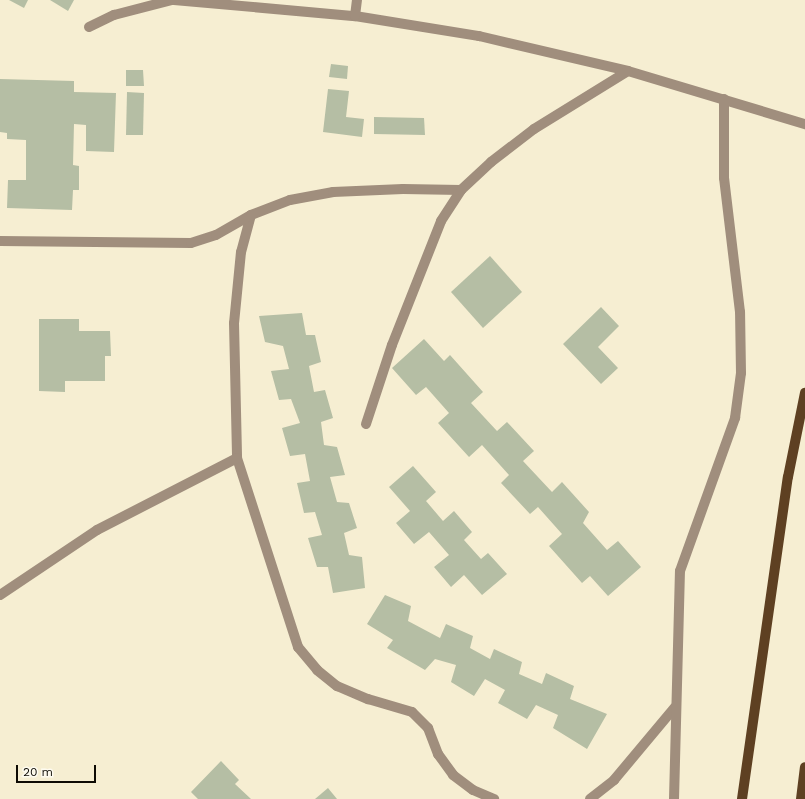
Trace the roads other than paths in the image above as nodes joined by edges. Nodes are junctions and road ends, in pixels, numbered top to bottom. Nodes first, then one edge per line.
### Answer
1 (173, 0) edge
2 (357, 0) edge
3 (355, 16) junction
4 (89, 27) dead end
5 (628, 71) junction
6 (724, 99) junction
7 (805, 124) edge
8 (460, 190) junction
9 (251, 215) junction
10 (0, 241) edge
11 (805, 393) edge
12 (366, 424) dead end
13 (237, 458) junction
14 (0, 596) edge
15 (675, 707) junction
16 (805, 767) edge
17 (494, 799) edge
18 (590, 799) edge
19 (674, 799) edge
20 (742, 799) edge
21 (801, 799) edge

1 - 3 street
1 - 4 street
2 - 3 street
3 - 5 street
5 - 6 street
5 - 8 street
6 - 7 street
6 - 15 street
8 - 9 street
8 - 12 street
9 - 10 street
9 - 13 street
11 - 20 main road
13 - 14 street
13 - 17 street
15 - 18 street
15 - 19 street
16 - 21 main road

